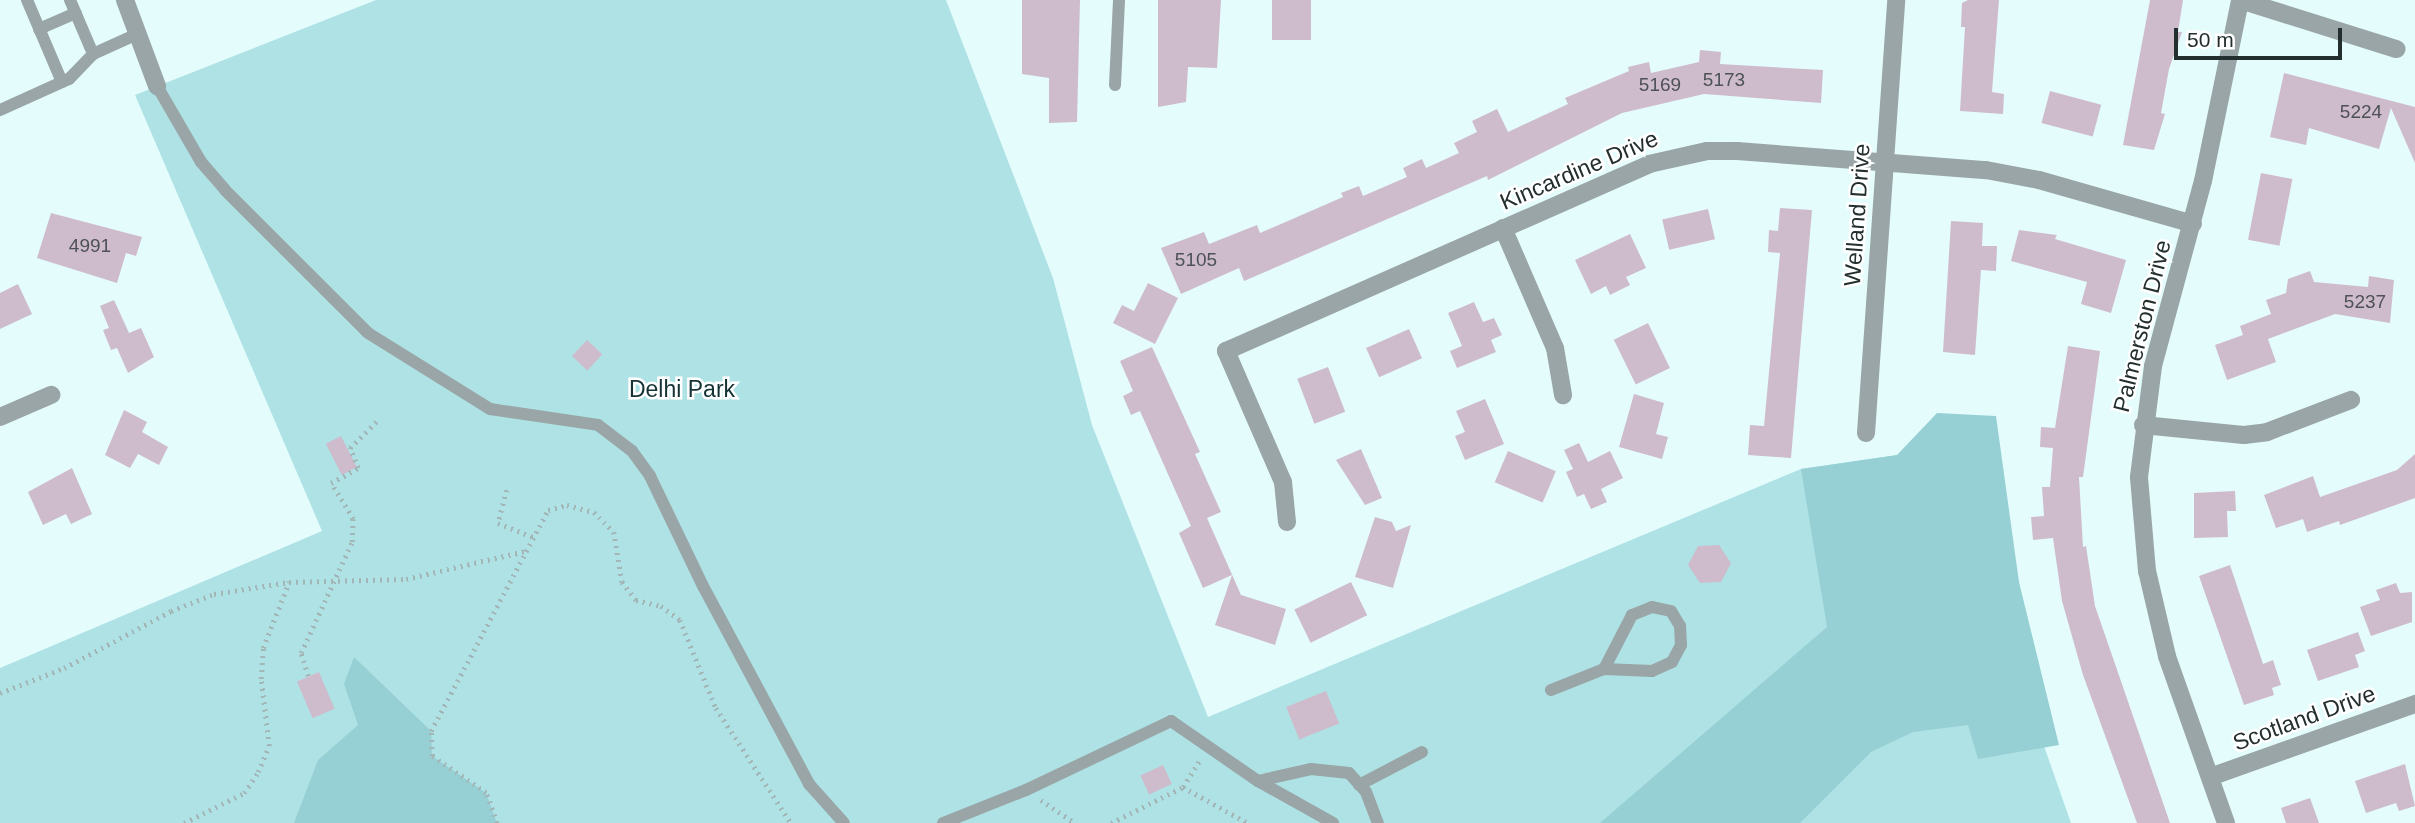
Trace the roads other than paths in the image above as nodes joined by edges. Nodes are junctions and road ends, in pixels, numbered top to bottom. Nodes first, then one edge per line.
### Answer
1 (27, 0) edge
2 (70, 0) edge
3 (125, 0) edge
4 (1119, 0) edge
5 (1896, 0) edge
6 (2240, 0) edge
7 (76, 13) junction
8 (39, 29) junction
9 (137, 34) junction
10 (2396, 48) dead end
11 (93, 54) junction
12 (62, 82) junction
13 (1115, 85) dead end
14 (157, 86) joint
15 (0, 110) edge
16 (1885, 162) junction
17 (2193, 224) junction
18 (1503, 228) junction
19 (51, 395) dead end
20 (1563, 395) dead end
21 (2351, 400) dead end
22 (0, 417) edge
23 (2143, 425) junction
24 (1866, 433) dead end
25 (1287, 522) dead end
26 (1604, 669) junction
27 (1551, 690) dead end
28 (2415, 704) edge
29 (1422, 752) dead end
30 (2210, 777) junction
31 (1258, 781) junction
32 (1359, 785) junction
33 (844, 823) edge
34 (943, 823) edge
35 (1333, 823) edge
36 (1378, 823) edge
37 (2227, 823) edge

1 - 8 lane
2 - 7 lane
3 - 9 street
4 - 13 lane
5 - 16 street, Welland Drive
6 - 10 street
6 - 17 street, Palmerston Drive
7 - 8 lane
7 - 11 lane
8 - 12 lane
9 - 11 lane
9 - 14 street
11 - 12 lane
12 - 15 lane
14 - 33 lane
16 - 17 street, Kincardine Drive
16 - 18 street, Kincardine Drive
16 - 24 street, Welland Drive
17 - 23 street, Palmerston Drive
18 - 20 street
18 - 25 street, Kincardine Drive
19 - 22 street
21 - 23 street
23 - 30 street, Palmerston Drive
26 - 26 lane
26 - 27 lane
28 - 30 street, Scotland Drive
29 - 32 lane
30 - 37 street, Palmerston Drive
31 - 32 lane
31 - 34 lane
31 - 35 lane
32 - 36 lane

